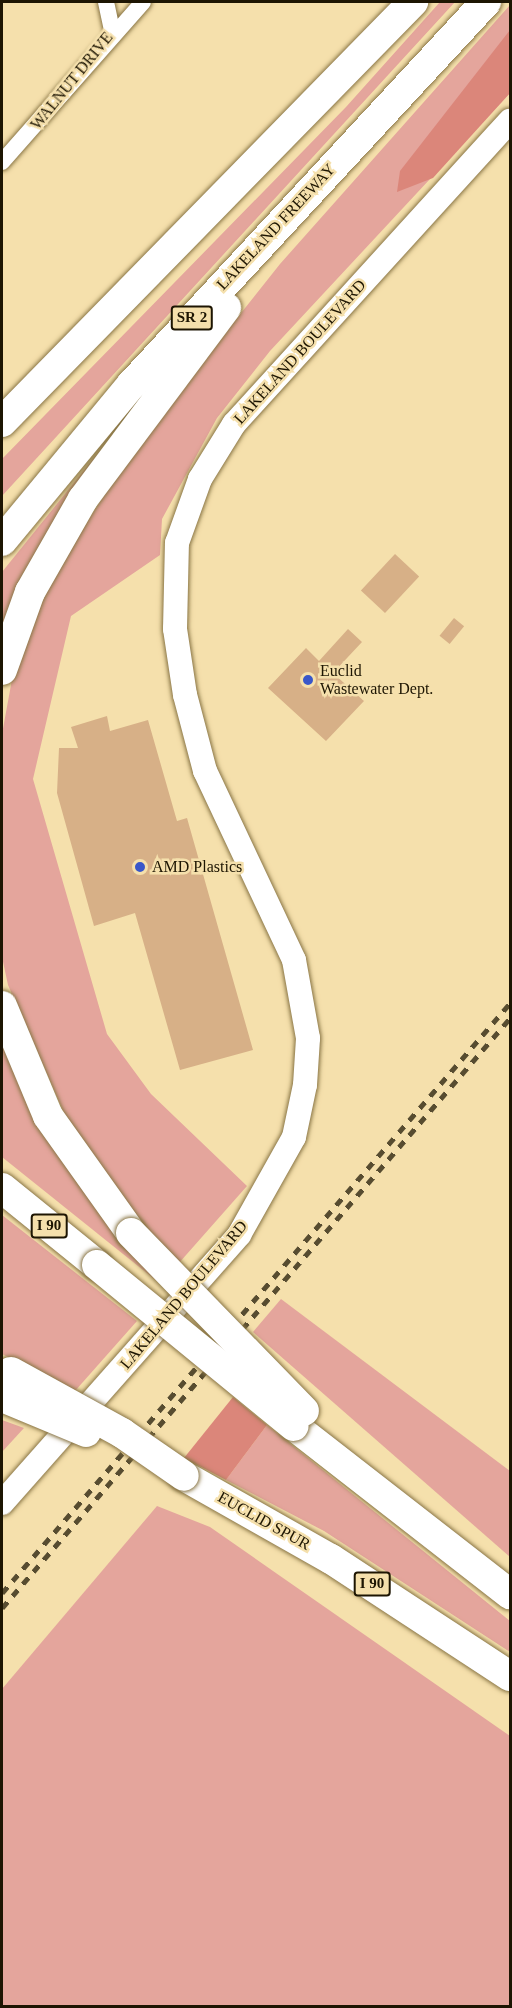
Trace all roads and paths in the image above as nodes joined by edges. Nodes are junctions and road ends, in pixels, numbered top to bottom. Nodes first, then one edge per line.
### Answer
1 (106, 2) edge
2 (143, 2) edge
3 (413, 2) edge
4 (486, 2) edge
5 (112, 31) junction
6 (355, 65) junction
7 (393, 104) junction
8 (510, 121) edge
9 (2, 162) edge
10 (2, 422) edge
11 (2, 441) edge
12 (2, 541) edge
13 (2, 670) edge
14 (2, 1006) edge
15 (2, 1188) edge
16 (5, 1379) edge
17 (299, 1418) junction
18 (2, 1503) edge
19 (510, 1594) edge
20 (510, 1676) edge

1 - 5 street
2 - 5 street, WALNUT DRIVE
3 - 6 highway
4 - 7 highway, LAKELAND FREEWAY / SR 2
5 - 9 street, WALNUT DRIVE
6 - 10 highway
6 - 11 highway
7 - 12 highway, LAKELAND FREEWAY / SR 2
7 - 13 highway
8 - 18 street, LAKELAND BOULEVARD
14 - 17 highway, bridge
15 - 17 highway, I 90, bridge
16 - 20 highway, EUCLID SPUR / I 90, bridge
17 - 19 highway, I 90

